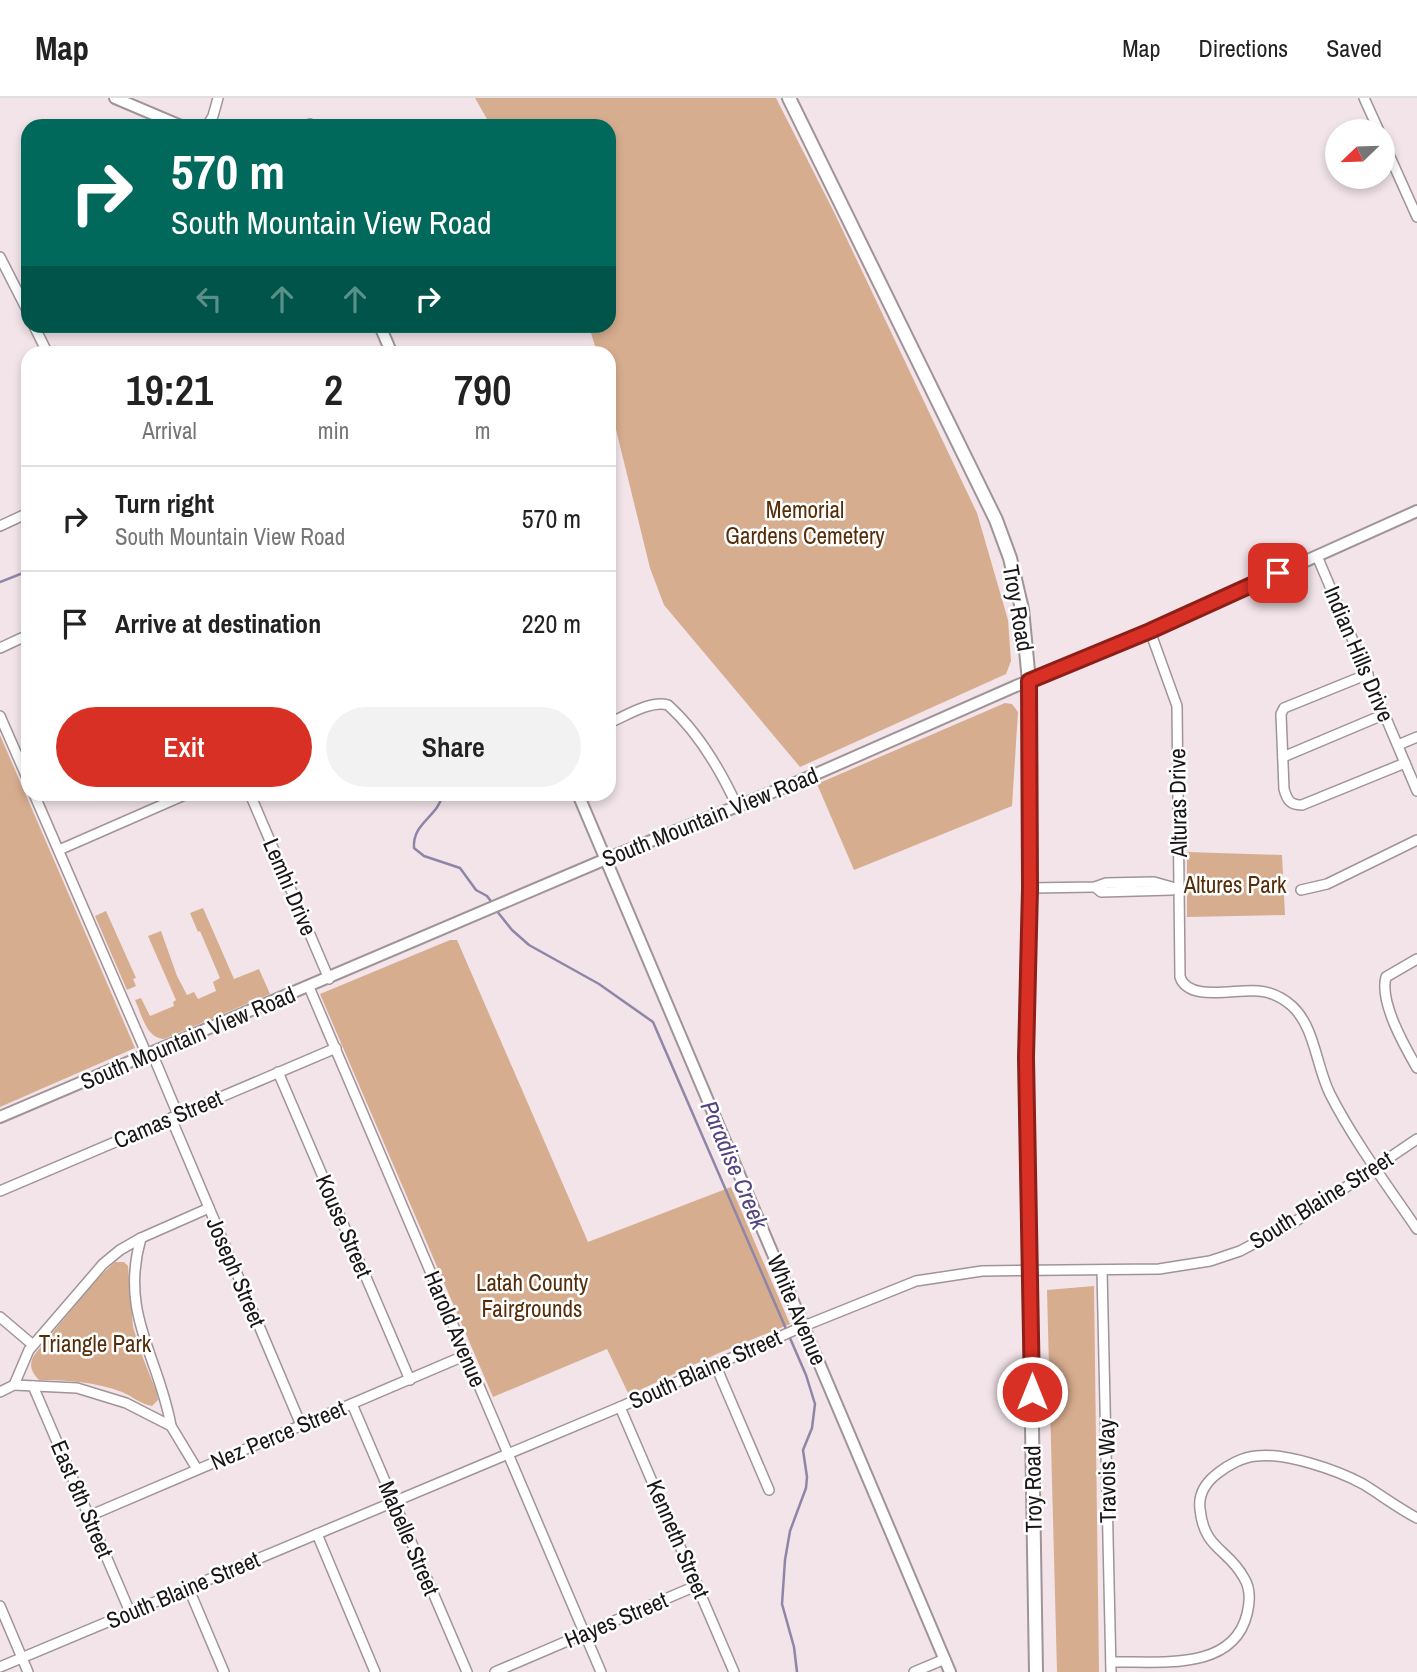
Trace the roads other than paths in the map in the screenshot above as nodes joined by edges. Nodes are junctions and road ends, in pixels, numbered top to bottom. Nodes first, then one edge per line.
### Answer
1 (115, 98) edge
2 (218, 98) edge
3 (789, 98) edge
4 (1364, 98) edge
5 (164, 119) edge
6 (211, 119) edge
7 (1374, 119) edge
8 (1395, 168) edge
9 (1417, 217) edge
10 (0, 257) edge
11 (21, 298) edge
12 (1417, 512) edge
13 (21, 516) edge
14 (0, 526) edge
15 (1317, 556) junction
16 (1150, 631) junction
17 (21, 638) edge
18 (0, 648) edge
19 (1368, 674) junction
20 (1029, 681) junction
21 (1385, 714) junction
22 (0, 716) edge
23 (616, 720) edge
24 (1417, 737) edge
25 (1398, 745) junction
26 (1283, 757) junction
27 (1405, 763) junction
28 (21, 764) edge
29 (1417, 791) edge
30 (37, 801) edge
31 (171, 801) edge
32 (253, 801) edge
33 (581, 801) edge
34 (737, 806) junction
35 (1417, 840) edge
36 (59, 850) junction
37 (606, 859) junction
38 (1030, 888) junction
39 (1179, 889) junction
40 (1301, 890) dead end
41 (1417, 959) edge
42 (329, 979) junction
43 (309, 987) junction
44 (336, 1048) junction
45 (150, 1054) junction
46 (1417, 1068) edge
47 (278, 1072) junction
48 (175, 1116) junction
49 (0, 1117) edge
50 (1417, 1139) edge
51 (1375, 1167) junction
52 (0, 1191) edge
53 (209, 1208) junction
54 (1417, 1229) edge
55 (141, 1238) junction
56 (1102, 1270) junction
57 (1031, 1271) junction
58 (0, 1317) edge
59 (801, 1327) junction
60 (33, 1345) junction
61 (466, 1355) junction
62 (715, 1364) junction
63 (410, 1380) junction
64 (14, 1385) junction
65 (33, 1386) junction
66 (0, 1392) edge
67 (352, 1404) junction
68 (620, 1407) junction
69 (301, 1425) junction
70 (171, 1426) junction
71 (509, 1454) junction
72 (197, 1469) junction
73 (769, 1490) dead end
74 (393, 1502) junction
75 (89, 1516) junction
76 (1417, 1518) edge
77 (317, 1534) junction
78 (698, 1585) junction
79 (188, 1587) junction
80 (0, 1606) edge
81 (131, 1612) junction
82 (585, 1634) junction
83 (22, 1658) junction
84 (945, 1659) junction
85 (0, 1667) edge
86 (1111, 1667) edge
87 (28, 1672) edge
88 (224, 1672) edge
89 (375, 1672) edge
90 (467, 1672) edge
91 (495, 1672) edge
92 (601, 1672) edge
93 (734, 1672) edge
94 (914, 1672) edge
95 (950, 1672) edge
96 (1036, 1672) edge

1 - 5 street
2 - 6 street
3 - 20 main road, Troy Road
4 - 7 street
8 - 9 street
10 - 11 street
12 - 15 street, South Mountain View Road
13 - 14 street
15 - 16 street, South Mountain View Road
15 - 19 street, Indian Hills Drive
16 - 20 street, South Mountain View Road
16 - 39 street, Alturas Drive
17 - 18 street
19 - 21 street, Indian Hills Drive
19 - 26 street
20 - 34 street, South Mountain View Road
20 - 38 main road, Troy Road
21 - 25 street, Indian Hills Drive
21 - 26 street
22 - 28 street
23 - 34 street
24 - 25 street
25 - 27 street, Indian Hills Drive
26 - 27 street
27 - 29 street, Indian Hills Drive
30 - 36 street, Joseph Street
31 - 36 street
32 - 42 street, Lemhi Drive
33 - 37 street, White Avenue
34 - 37 street, South Mountain View Road
35 - 40 street
36 - 45 street, Joseph Street
37 - 42 street, South Mountain View Road
37 - 59 street, White Avenue
38 - 39 street
38 - 57 main road, Troy Road
39 - 51 street, Alturas Drive
41 - 46 street
42 - 43 street, South Mountain View Road
43 - 44 street, Harold Avenue
43 - 45 street, South Mountain View Road
44 - 47 street, Camas Street
44 - 61 street, Harold Avenue
45 - 48 street, Joseph Street
45 - 49 street, South Mountain View Road
47 - 48 street, Camas Street
47 - 63 street, Kouse Street
48 - 52 street, Camas Street
48 - 53 street, Joseph Street
50 - 51 street, South Blaine Street
51 - 54 street, Alturas Drive
51 - 56 street, South Blaine Street
53 - 55 street
53 - 69 street, Joseph Street
55 - 60 street
55 - 70 street
56 - 57 street, South Blaine Street
56 - 86 street, Travois Way
57 - 59 street, South Blaine Street
57 - 96 main road, Troy Road
58 - 60 street
59 - 62 street, South Blaine Street
59 - 84 street, White Avenue
60 - 64 street
61 - 63 street, Nez Perce Street
61 - 71 street, Harold Avenue
62 - 68 street, South Blaine Street
62 - 73 street
63 - 67 street, Nez Perce Street
64 - 65 street
64 - 66 street
65 - 70 street
65 - 75 street, East 8th Street
67 - 69 street, Nez Perce Street
67 - 74 street, Mabelle Street
68 - 71 street, South Blaine Street
68 - 78 street, Kenneth Street
69 - 72 street, Nez Perce Street
70 - 72 street
71 - 74 street, South Blaine Street
71 - 82 street, Harold Avenue
72 - 75 street, Nez Perce Street
74 - 77 street, South Blaine Street
74 - 90 street, Mabelle Street
75 - 81 street, East 8th Street
76 - 86 street
77 - 79 street, South Blaine Street
77 - 89 street
78 - 82 street, Hayes Street
78 - 93 street, Kenneth Street
79 - 81 street, South Blaine Street
79 - 88 street
80 - 83 street
81 - 83 street, South Blaine Street
82 - 91 street, Hayes Street
82 - 92 street, Harold Avenue
83 - 85 street, South Blaine Street
83 - 87 street
84 - 94 street
84 - 95 street, White Avenue

